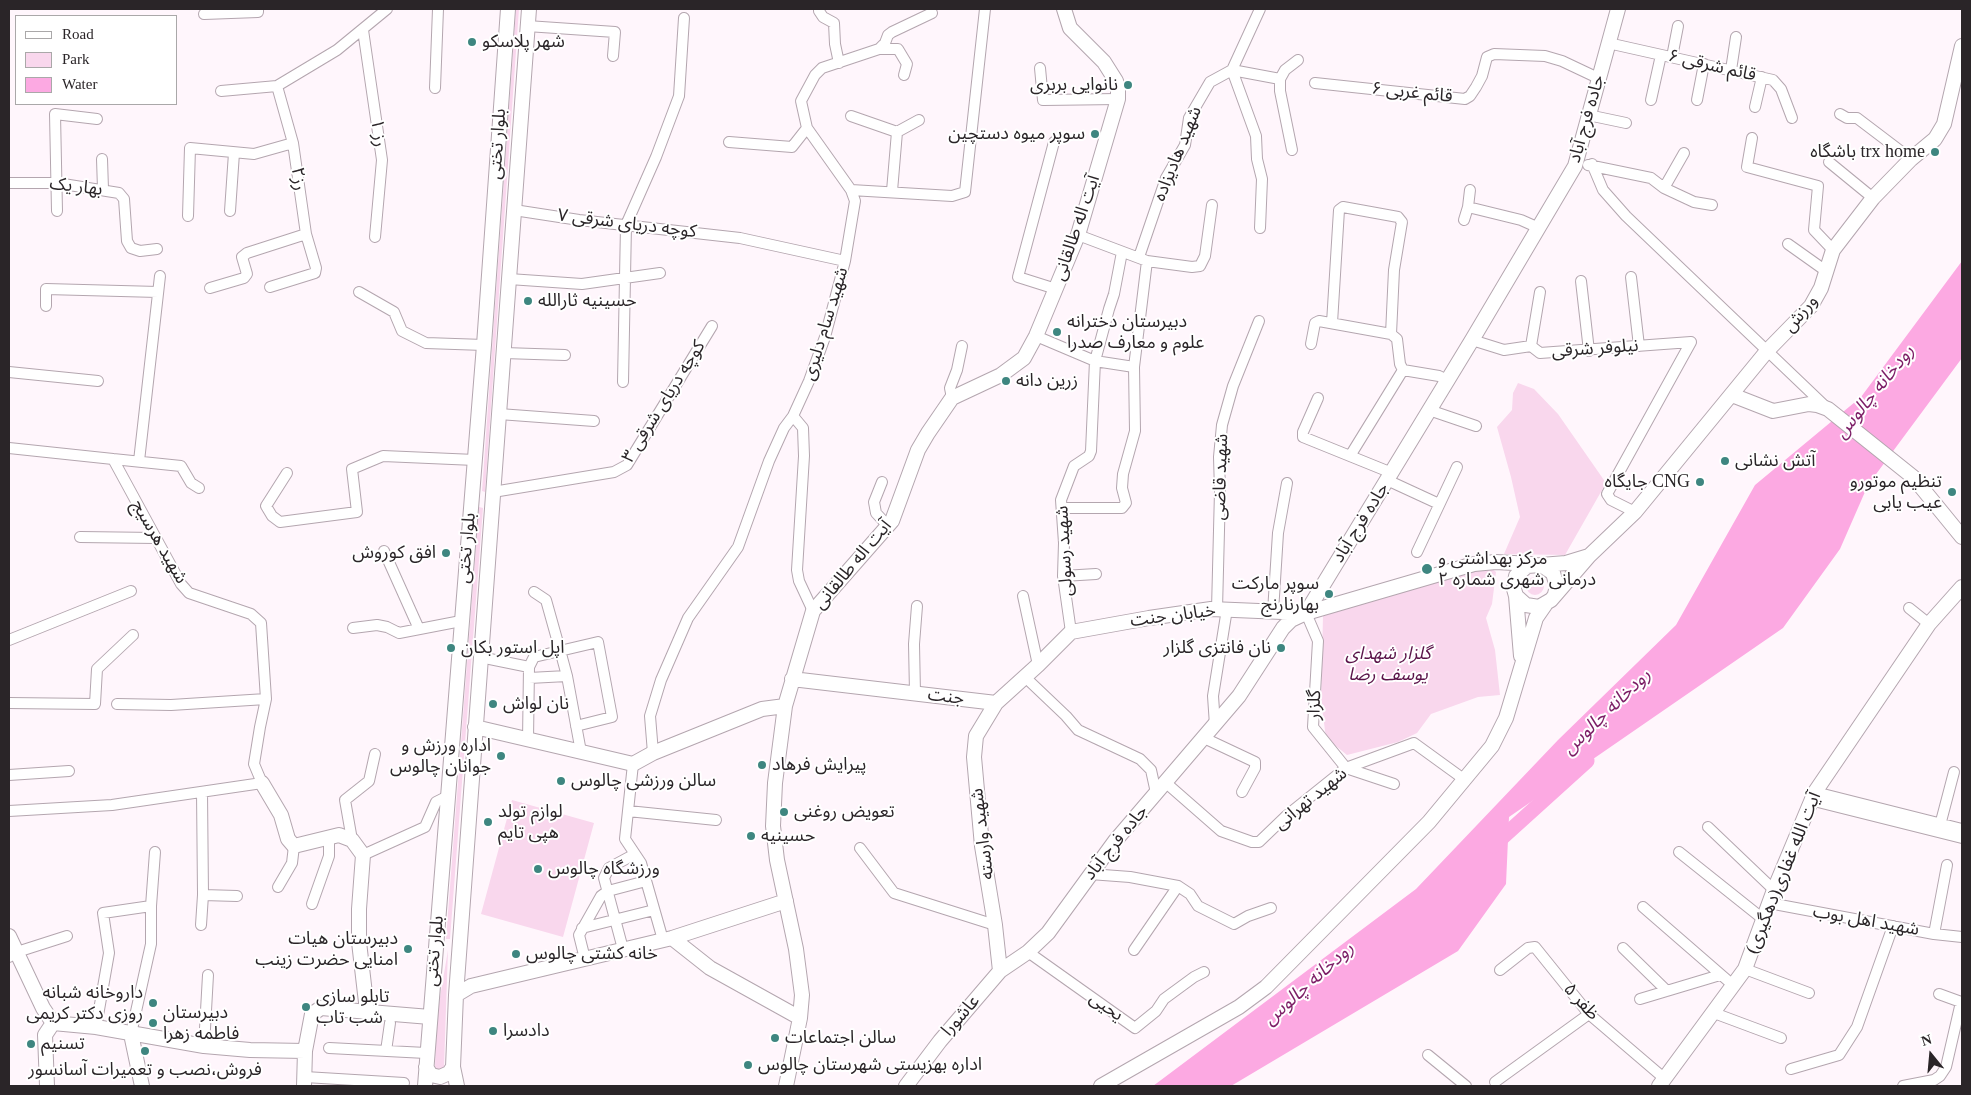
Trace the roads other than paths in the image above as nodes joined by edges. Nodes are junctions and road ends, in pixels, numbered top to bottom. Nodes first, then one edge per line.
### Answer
1 (258, 9) edge
2 (387, 9) edge
3 (438, 9) edge
4 (508, 9) edge
5 (529, 9) edge
6 (820, 9) edge
7 (985, 9) edge
8 (1064, 9) edge
9 (1260, 9) edge
10 (1618, 9) edge
11 (932, 13) dead end
12 (204, 14) dead end
13 (684, 18) dead end
14 (528, 26) junction
15 (1678, 26) dead end
16 (363, 30) junction
17 (1736, 38) dead end
18 (1608, 42) junction
19 (1962, 46) edge
20 (879, 49) junction
21 (613, 56) dead end
22 (1667, 56) junction
23 (1298, 60) dead end
24 (839, 64) junction
25 (1704, 64) junction
26 (1040, 68) dead end
27 (1232, 70) junction
28 (1731, 70) junction
29 (904, 75) dead end
30 (1762, 77) junction
31 (1598, 78) junction
32 (1280, 79) junction
33 (1315, 82) dead end
34 (277, 86) junction
35 (435, 88) dead end
36 (221, 91) dead end
37 (1118, 99) junction
38 (1651, 100) dead end
39 (1697, 100) dead end
40 (1756, 107) dead end
41 (1840, 114) dead end
42 (1588, 115) junction
43 (851, 116) dead end
44 (1792, 118) dead end
45 (97, 119) dead end
46 (919, 120) dead end
47 (1626, 123) dead end
48 (807, 128) junction
49 (897, 132) junction
50 (1752, 138) dead end
51 (729, 142) dead end
52 (1054, 142) dead end
53 (293, 143) junction
54 (1292, 150) dead end
55 (234, 153) junction
56 (1684, 153) dead end
57 (102, 159) dead end
58 (1910, 160) junction
59 (1829, 162) dead end
60 (1592, 164) junction
61 (1575, 166) junction
62 (9, 183) edge
63 (57, 183) junction
64 (1664, 188) junction
65 (103, 189) junction
66 (851, 190) junction
67 (1470, 190) dead end
68 (892, 191) junction
69 (1873, 198) junction
70 (1212, 205) dead end
71 (1712, 205) dead end
72 (1468, 207) junction
73 (57, 210) dead end
74 (514, 210) junction
75 (230, 211) dead end
76 (188, 216) dead end
77 (1464, 220) dead end
78 (626, 225) junction
79 (1260, 228) dead end
80 (1539, 228) junction
81 (306, 234) junction
82 (1078, 235) junction
83 (375, 237) dead end
84 (1788, 244) dead end
85 (157, 249) dead end
86 (1832, 250) junction
87 (1122, 252) junction
88 (1143, 259) junction
89 (845, 261) junction
90 (1826, 271) junction
91 (660, 273) dead end
92 (160, 276) dead end
93 (1632, 277) dead end
94 (625, 278) junction
95 (509, 280) junction
96 (1581, 282) dead end
97 (270, 287) dead end
98 (210, 288) dead end
99 (1056, 289) junction
100 (158, 292) junction
101 (359, 292) dead end
102 (1540, 292) dead end
103 (46, 306) dead end
104 (1259, 321) dead end
105 (1332, 323) junction
106 (712, 326) dead end
107 (1391, 334) junction
108 (1036, 336) junction
109 (1472, 340) junction
110 (1311, 344) dead end
111 (484, 345) junction
112 (962, 346) dead end
113 (1530, 346) junction
114 (1639, 346) junction
115 (1589, 350) junction
116 (1767, 351) junction
117 (504, 353) junction
118 (564, 355) dead end
119 (1096, 361) junction
120 (1134, 367) junction
121 (1403, 370) junction
122 (9, 372) edge
123 (1448, 380) junction
124 (98, 381) dead end
125 (623, 382) dead end
126 (1732, 395) junction
127 (952, 398) junction
128 (1318, 398) dead end
129 (1429, 410) junction
130 (1829, 410) junction
131 (499, 414) junction
132 (793, 416) junction
133 (594, 421) dead end
134 (1476, 426) dead end
135 (9, 448) edge
136 (1350, 456) junction
137 (113, 459) junction
138 (475, 460) junction
139 (139, 461) junction
140 (1457, 467) dead end
141 (286, 473) dead end
142 (1390, 477) junction
143 (882, 482) dead end
144 (1287, 483) dead end
145 (199, 488) dead end
146 (493, 496) junction
147 (472, 500) junction
148 (1439, 504) junction
149 (1063, 508) junction
150 (1635, 512) junction
151 (888, 526) junction
152 (80, 537) dead end
153 (1962, 537) edge
154 (156, 538) junction
155 (384, 551) dead end
156 (1417, 552) dead end
157 (1590, 556) junction
158 (1501, 562) junction
159 (1538, 564) junction
160 (1096, 574) dead end
161 (1063, 576) junction
162 (1962, 587) edge
163 (1515, 589) junction
164 (130, 591) dead end
165 (534, 592) dead end
166 (1555, 594) junction
167 (1023, 596) dead end
168 (1545, 605) junction
169 (917, 606) dead end
170 (1909, 608) dead end
171 (1222, 609) junction
172 (813, 611) junction
173 (1273, 612) junction
174 (1306, 612) junction
175 (461, 621) junction
176 (1929, 624) junction
177 (353, 628) dead end
178 (419, 628) junction
179 (1071, 632) junction
180 (133, 635) dead end
181 (9, 640) edge
182 (560, 650) junction
183 (480, 657) junction
184 (1522, 664) junction
185 (1038, 665) junction
186 (529, 672) junction
187 (567, 676) junction
188 (1025, 677) junction
189 (792, 679) junction
190 (915, 693) junction
191 (266, 699) junction
192 (9, 703) edge
193 (996, 703) junction
194 (117, 704) dead end
195 (785, 706) junction
196 (1215, 724) junction
197 (576, 726) junction
198 (475, 727) junction
199 (1204, 738) junction
200 (528, 740) junction
201 (582, 752) junction
202 (653, 753) junction
203 (375, 754) dead end
204 (633, 764) junction
205 (1346, 768) junction
206 (69, 771) dead end
207 (1954, 772) dead end
208 (9, 775) edge
209 (1465, 780) junction
210 (262, 783) junction
211 (1394, 784) dead end
212 (1161, 788) junction
213 (202, 792) junction
214 (1242, 792) dead end
215 (448, 796) junction
216 (1813, 796) junction
217 (9, 810) edge
218 (628, 811) junction
219 (716, 820) dead end
220 (1708, 827) dead end
221 (1940, 828) junction
222 (1962, 829) edge
223 (328, 838) junction
224 (1962, 838) edge
225 (352, 840) junction
226 (294, 846) junction
227 (860, 848) dead end
228 (155, 852) dead end
229 (1679, 852) dead end
230 (635, 854) junction
231 (362, 855) junction
232 (1947, 865) dead end
233 (1090, 874) junction
234 (646, 881) junction
235 (1178, 886) junction
236 (278, 887) dead end
237 (608, 891) junction
238 (203, 895) junction
239 (237, 896) dead end
240 (1771, 897) junction
241 (786, 902) junction
242 (312, 904) dead end
243 (151, 906) junction
244 (1643, 907) dead end
245 (1272, 908) dead end
246 (654, 910) junction
247 (616, 919) junction
248 (1763, 919) junction
249 (201, 925) dead end
250 (995, 925) junction
251 (1893, 926) junction
252 (582, 928) junction
253 (1934, 934) junction
254 (9, 936) edge
255 (67, 936) dead end
256 (1962, 937) edge
257 (667, 939) junction
258 (1623, 948) dead end
259 (623, 949) junction
260 (1134, 950) dead end
261 (1028, 952) junction
262 (13, 955) edge
263 (585, 958) junction
264 (1745, 969) junction
265 (1500, 970) dead end
266 (1000, 971) junction
267 (1204, 972) dead end
268 (208, 975) dead end
269 (457, 975) junction
270 (1720, 975) junction
271 (471, 986) junction
272 (1734, 986) junction
273 (1667, 991) junction
274 (1809, 993) dead end
275 (1939, 994) dead end
276 (456, 996) junction
277 (1640, 999) dead end
278 (367, 1011) junction
279 (1714, 1013) junction
280 (1589, 1014) junction
281 (430, 1017) junction
282 (800, 1018) junction
283 (53, 1023) junction
284 (390, 1023) dead end
285 (96, 1027) junction
286 (131, 1034) junction
287 (1781, 1038) dead end
288 (204, 1046) junction
289 (329, 1048) dead end
290 (386, 1051) junction
291 (305, 1052) junction
292 (1428, 1055) dead end
293 (426, 1060) junction
294 (454, 1067) junction
295 (1792, 1069) dead end
296 (305, 1082) edge
297 (1495, 1082) dead end
298 (404, 1083) dead end
299 (1662, 1083) edge
300 (363, 1084) edge
301 (47, 1086) edge
302 (142, 1086) edge
303 (424, 1086) edge
304 (457, 1086) edge
305 (786, 1086) edge
306 (907, 1086) edge
307 (1101, 1086) edge
308 (1466, 1086) edge
309 (1903, 1086) edge

1 - 12 street
2 - 16 street
3 - 35 street
4 - 111 street, بلوار تختی
5 - 14 street, بلوار تختی
6 - 24 street
7 - 68 street
8 - 37 street, آیت اله طالقانی
9 - 27 street
10 - 18 street, جاده فرج آباد
11 - 20 street
13 - 78 street
14 - 21 street
14 - 74 street, بلوار تختی
15 - 22 street
16 - 34 street
16 - 83 street, رز ۱
17 - 28 street
18 - 22 street, قائم شرقی ۶
18 - 31 street, جاده فرج آباد
19 - 58 street, ورزش
20 - 24 street, شهید سام دلیری
20 - 29 street
22 - 25 street, قائم شرقی ۶
22 - 38 street
23 - 32 street
24 - 48 street, شهید سام دلیری
25 - 28 street, قائم شرقی ۶
25 - 39 street
26 - 37 street
27 - 32 street
27 - 79 street
27 - 88 street, شهید هادیزاده
28 - 30 street, قائم شرقی ۶
30 - 40 street
30 - 44 street, قائم شرقی ۶
31 - 33 street, قائم غربی ۶
31 - 42 street, جاده فرج آباد
32 - 54 street
34 - 36 street
34 - 53 street, رز۲
37 - 82 street, آیت اله طالقانی
41 - 58 street
42 - 47 street
42 - 61 street, جاده فرج آباد
43 - 49 street
45 - 63 street
46 - 49 street
48 - 51 street
48 - 66 street, شهید سام دلیری
49 - 68 street
50 - 86 street
52 - 99 street
53 - 55 street
53 - 81 street, رز۲
55 - 75 street
55 - 76 street
56 - 64 street
57 - 65 street
58 - 69 street, ورزش
59 - 69 street
60 - 61 street
60 - 64 street
60 - 116 street
61 - 80 street, جاده فرج آباد
62 - 63 street, بهار یک
63 - 65 street, بهار یک
63 - 73 street
64 - 71 street
65 - 85 street, بهار یک
66 - 68 street
66 - 89 street, شهید سام دلیری
67 - 72 street
69 - 86 street, ورزش
70 - 88 street
72 - 77 street
72 - 80 street
74 - 78 street, کوچه دریای شرقی ۷
74 - 95 street, بلوار تختی
78 - 89 street, کوچه دریای شرقی ۷
78 - 94 street
80 - 109 street, جاده فرج آباد
81 - 97 street, رز۲
81 - 98 street
82 - 87 street
82 - 99 street, آیت اله طالقانی
84 - 90 street
86 - 90 street, ورزش
87 - 88 street
87 - 119 street, شهید رسولی
88 - 120 street, شهید هادیزاده
89 - 132 street, شهید سام دلیری
90 - 116 street, ورزش
91 - 94 street
92 - 100 street
93 - 114 street
94 - 95 street
94 - 125 street
95 - 117 street, بلوار تختی
96 - 115 street
99 - 108 street, آیت اله طالقانی
100 - 103 street
100 - 139 street
101 - 111 street
102 - 113 street
104 - 171 street, شهید قاضی
105 - 107 street
105 - 107 street
105 - 110 street
106 - 146 street, کوچه دریای شرقی ۳
107 - 121 street
108 - 119 street
108 - 127 street, آیت اله طالقانی
109 - 113 street, نیلوفر شرقی
109 - 123 street, جاده فرج آباد
111 - 138 street, بلوار تختی
112 - 127 street
113 - 115 street, نیلوفر شرقی
114 - 115 street, نیلوفر شرقی
114 - 150 street, نیلوفر شرقی
116 - 126 street, ورزش
116 - 130 street
117 - 118 street
117 - 131 street, بلوار تختی
119 - 120 street
119 - 149 street, شهید رسولی
120 - 149 street, شهید هادیزاده
121 - 123 street
121 - 136 street
122 - 124 street
123 - 129 street, جاده فرج آباد
126 - 130 street
126 - 150 street, ورزش
127 - 151 street, آیت اله طالقانی
128 - 136 street
129 - 134 street
129 - 142 street, جاده فرج آباد
130 - 153 street
131 - 133 street
131 - 146 street, بلوار تختی
132 - 172 street
132 - 202 street, شهید سام دلیری
135 - 137 street
136 - 142 street
137 - 139 street
137 - 154 street, شهید هرسیج
138 - 141 street
138 - 147 street, بلوار تختی
139 - 145 street
140 - 148 street
142 - 148 street
142 - 174 street, جاده فرج آباد
143 - 151 street
144 - 173 street
146 - 147 street
146 - 183 street, بلوار تختی
147 - 175 street, بلوار تختی
148 - 156 street
149 - 161 street, شهید رسولی
150 - 157 street, ورزش
151 - 172 street, آیت اله طالقانی
152 - 154 street
154 - 191 street, شهید هرسیج
155 - 178 street
157 - 159 street
157 - 166 street, ورزش
158 - 159 street
158 - 163 street
158 - 174 street
159 - 163 street
159 - 166 street
160 - 161 street
161 - 179 street, شهید رسولی
162 - 176 street, آیت الله غفاری(دهگیری)
163 - 168 street
163 - 184 street
164 - 181 street
165 - 182 street
166 - 168 street
167 - 185 street
168 - 184 street
169 - 190 street
170 - 176 street
171 - 173 street, خیابان جنت
171 - 179 street, خیابان جنت
171 - 196 street, شهید قاضی
172 - 189 street, آیت اله طالقانی
173 - 174 street, خیابان جنت
174 - 196 street, جاده فرج آباد
174 - 205 street, گلزار
175 - 178 street
175 - 215 street, بلوار تختی
176 - 216 street, آیت الله غفاری(دهگیری)
177 - 178 street
179 - 185 street
180 - 192 street
182 - 186 street
182 - 187 street
182 - 197 street
183 - 186 street
183 - 198 street, بلوار تختی
184 - 209 street
185 - 188 street
186 - 187 street
186 - 200 street
187 - 197 street
188 - 193 street
188 - 212 street
189 - 190 street, جنت
189 - 195 street, آیت اله طالقانی
190 - 193 street, جنت
191 - 194 street
191 - 210 street, شهید هرسیج
193 - 250 street, شهید وارسته
195 - 202 street
195 - 241 street, آیت اله طالقانی
196 - 199 street, جاده فرج آباد
197 - 201 street
198 - 200 street
198 - 269 street, بلوار تختی
199 - 212 street, جاده فرج آباد
199 - 214 street
200 - 201 street
201 - 204 street
202 - 204 street
203 - 225 street
204 - 218 street
205 - 209 street, شهید تهرانی
205 - 211 street
205 - 212 street, شهید تهرانی
206 - 208 street
207 - 221 street
209 - 307 street
210 - 213 street
210 - 226 street
212 - 233 street, جاده فرج آباد
213 - 217 street
213 - 238 street
215 - 231 street
215 - 281 street, بلوار تختی
216 - 221 street
216 - 240 street, آیت الله غفاری(دهگیری)
218 - 219 street
218 - 230 street
220 - 240 street
221 - 222 street
221 - 224 street
223 - 225 street
223 - 226 street
223 - 242 street
225 - 231 street
226 - 236 street
227 - 250 street
228 - 243 street
229 - 248 street
230 - 234 street
230 - 237 street
231 - 278 street
232 - 253 street
233 - 235 street
233 - 261 street, جاده فرج آباد
234 - 237 street
234 - 246 street
235 - 245 street
235 - 260 street
237 - 247 street
237 - 252 street
238 - 239 street
238 - 249 street
240 - 248 street, آیت الله غفاری(دهگیری)
240 - 251 street, شهید اهل بوب
241 - 257 street
241 - 282 street, آیت اله طالقانی
243 - 285 street
243 - 286 street
244 - 270 street
246 - 247 street
246 - 257 street
247 - 252 street
247 - 259 street
248 - 264 street, آیت الله غفاری(دهگیری)
250 - 266 street, شهید وارسته
251 - 253 street, شهید اهل بوب
251 - 295 street
252 - 263 street
253 - 256 street, شهید اهل بوب
254 - 262 street
255 - 262 street
257 - 259 street
257 - 282 street
258 - 273 street
259 - 263 street
261 - 266 street, جاده فرج آباد
261 - 267 street, یحیی
262 - 283 street
263 - 271 street
264 - 272 street, آیت الله غفاری(دهگیری)
264 - 274 street
265 - 280 street, ظفر ۵
266 - 306 street, عاشورا
268 - 288 street
269 - 271 street
269 - 276 street, بلوار تختی
270 - 272 street
270 - 273 street
271 - 276 street
272 - 279 street, آیت الله غفاری(دهگیری)
273 - 277 street
275 - 309 street
276 - 294 street, بلوار تختی
278 - 281 street
278 - 291 street
279 - 287 street
279 - 299 street, آیت الله غفاری(دهگیری)
280 - 297 street
280 - 299 street, ظفر ۵
281 - 293 street, بلوار تختی
282 - 305 street, آیت اله طالقانی
283 - 285 street
283 - 301 street
284 - 290 street
285 - 286 street
286 - 288 street
286 - 302 street
288 - 291 street
289 - 290 street
290 - 293 street
291 - 296 street
292 - 308 street
293 - 294 street
293 - 303 street, بلوار تختی
294 - 304 street, بلوار تختی
296 - 300 street
298 - 300 street

